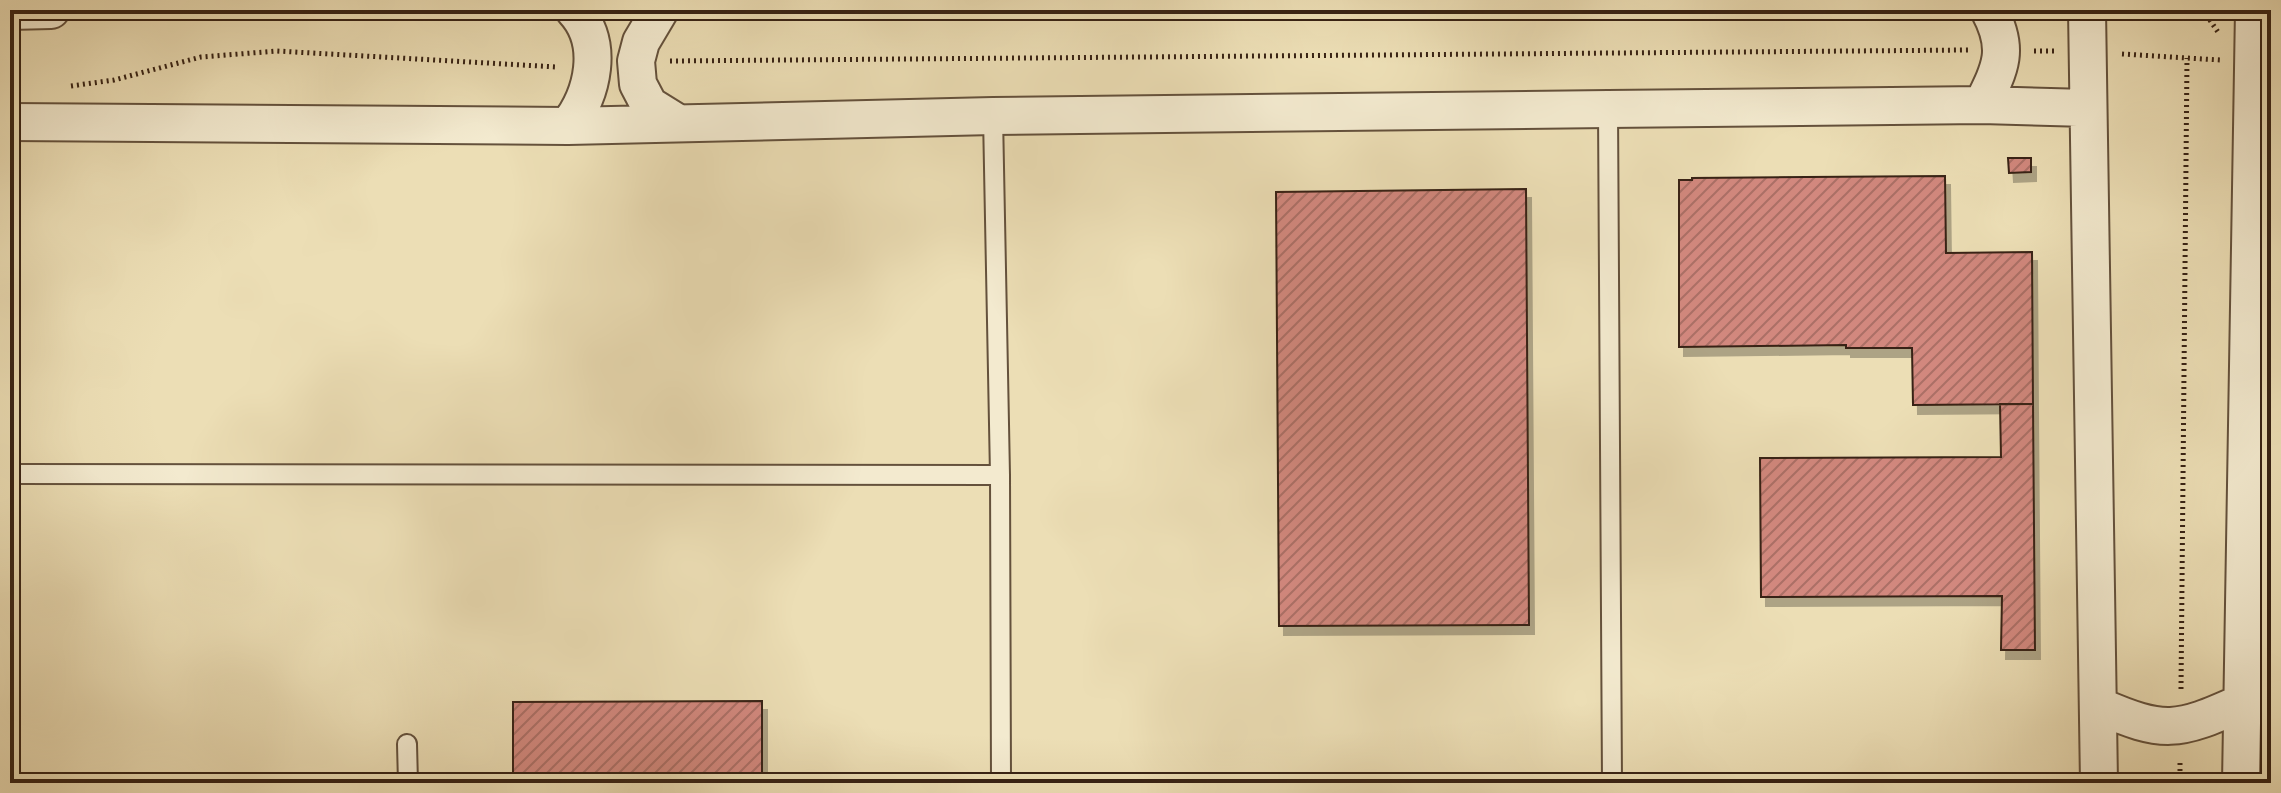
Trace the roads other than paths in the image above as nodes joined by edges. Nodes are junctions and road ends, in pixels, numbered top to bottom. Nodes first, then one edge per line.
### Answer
1 (51, 10) edge
2 (574, 10) edge
3 (660, 10) edge
4 (1989, 10) edge
5 (2087, 10) edge
6 (2254, 10) edge
7 (10, 11) edge
8 (1982, 105) junction
9 (2262, 107) edge
10 (2087, 108) junction
11 (1608, 109) junction
12 (993, 116) junction
13 (10, 122) edge
14 (678, 123) junction
15 (568, 126) junction
16 (10, 474) edge
17 (1000, 475) junction
18 (2241, 703) junction
19 (2099, 706) junction
20 (407, 744) dead end
21 (408, 783) edge
22 (1001, 783) edge
23 (1612, 783) edge
24 (2099, 783) edge
25 (2241, 783) edge

1 - 7 street
2 - 15 street
3 - 14 street
4 - 8 street
5 - 10 street
6 - 9 street
8 - 10 street
8 - 11 street
9 - 18 street
10 - 19 street
11 - 12 street
11 - 23 lane
12 - 14 street
12 - 17 lane
13 - 15 street
14 - 15 street
16 - 17 lane
17 - 22 lane
18 - 19 street
18 - 25 street
19 - 24 street
20 - 21 lane

